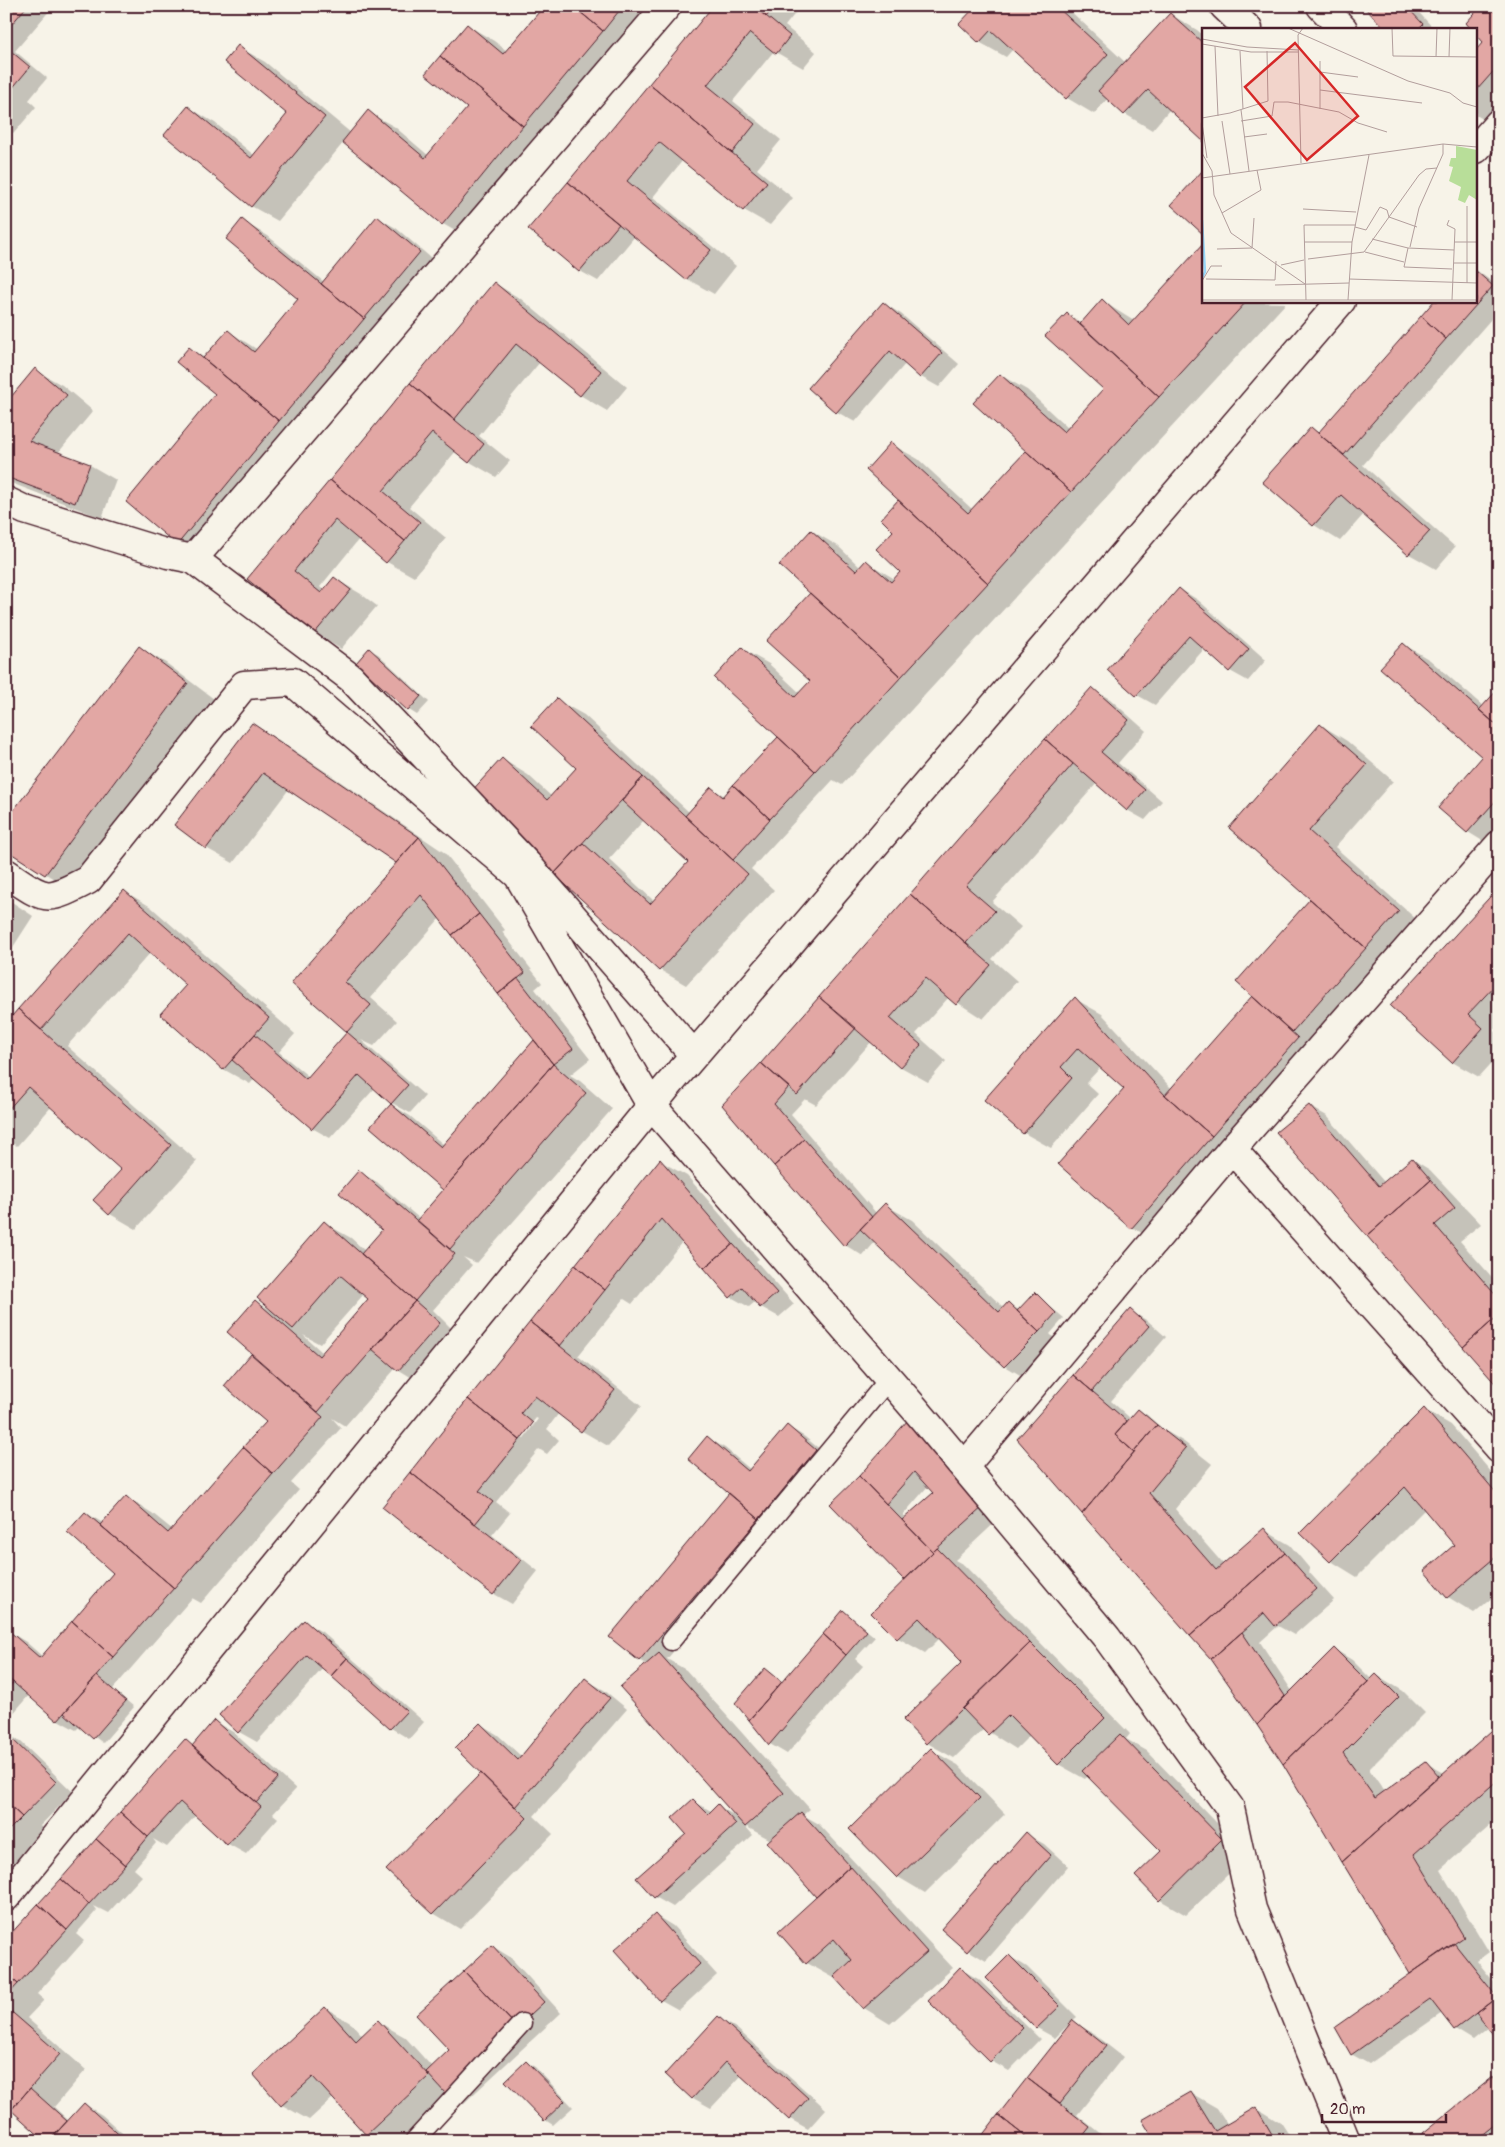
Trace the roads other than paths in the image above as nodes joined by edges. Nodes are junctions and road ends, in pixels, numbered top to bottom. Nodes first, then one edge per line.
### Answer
1 (667, 6) edge
2 (1224, 6) edge
3 (1321, 6) edge
4 (1247, 28) edge
5 (1342, 28) edge
6 (1499, 123) edge
7 (1478, 147) edge
8 (1340, 302) edge
9 (6, 501) edge
10 (194, 559) junction
11 (1498, 847) edge
12 (6, 873) edge
13 (694, 1055) junction
14 (652, 1105) junction
15 (1232, 1149) junction
16 (889, 1379) junction
17 (1499, 1450) edge
18 (964, 1467) junction
19 (671, 1641) dead end
20 (6, 1897) edge
21 (522, 2023) dead end
22 (414, 2141) edge
23 (1346, 2141) edge

1 - 10 street
2 - 4 street
3 - 5 street
6 - 7 street
8 - 13 street
9 - 10 street
10 - 13 street
11 - 15 street
12 - 14 street
13 - 14 street
14 - 16 street
14 - 20 street
15 - 17 street
15 - 18 street
16 - 18 street
16 - 19 lane
18 - 23 street
21 - 22 lane

